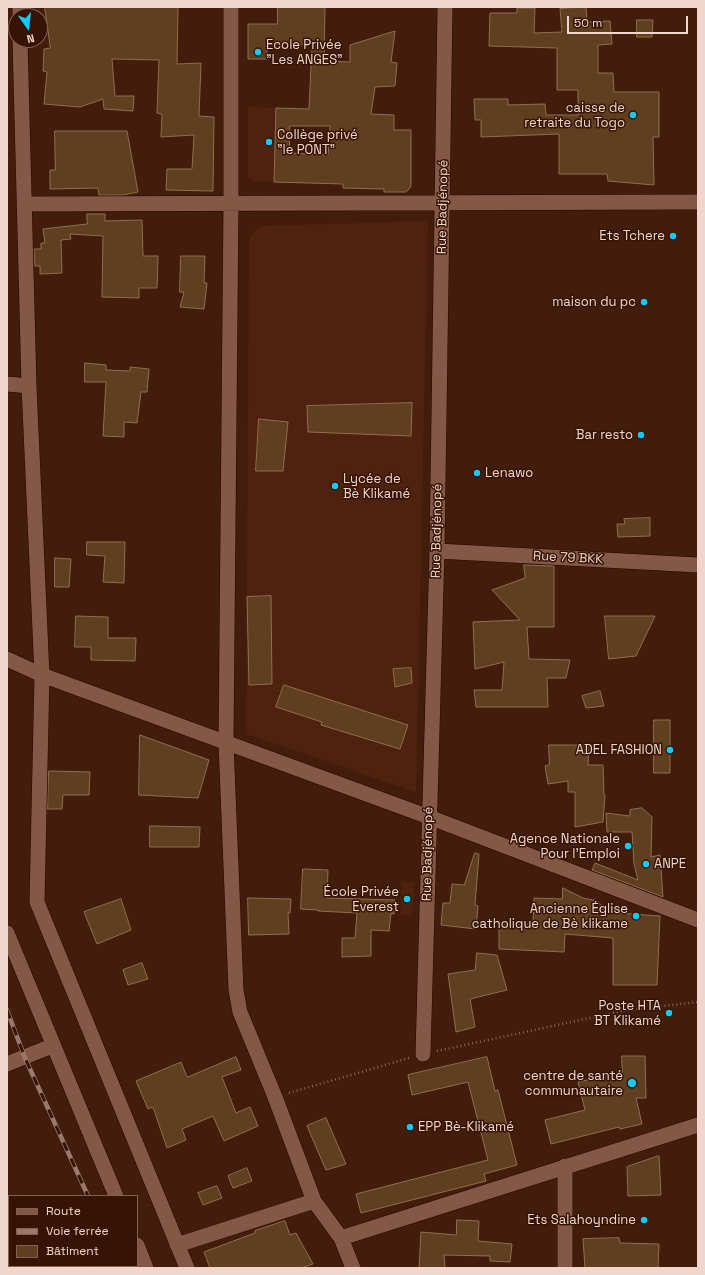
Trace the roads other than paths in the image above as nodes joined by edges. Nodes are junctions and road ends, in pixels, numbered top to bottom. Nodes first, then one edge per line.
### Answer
1 (230, 7) edge
2 (445, 7) edge
3 (20, 48) edge
4 (231, 202) junction
5 (443, 202) junction
6 (698, 202) edge
7 (24, 204) junction
8 (7, 384) edge
9 (29, 386) junction
10 (437, 551) junction
11 (698, 565) edge
12 (7, 659) edge
13 (42, 675) junction
14 (226, 743) junction
15 (429, 817) junction
16 (698, 920) edge
17 (7, 933) edge
18 (52, 1046) junction
19 (423, 1054) road end
20 (7, 1064) edge
21 (698, 1125) edge
22 (565, 1166) junction
23 (116, 1195) edge
24 (314, 1201) junction
25 (341, 1238) junction
26 (177, 1245) junction
27 (138, 1248) edge
28 (146, 1268) edge
29 (187, 1268) edge
30 (353, 1268) edge
31 (566, 1268) edge

1 - 4 street
2 - 5 street, Rue Badjénopé
3 - 7 street
4 - 5 street
4 - 7 street
4 - 14 street
5 - 6 street
5 - 10 street, Rue Badjénopé
7 - 9 street
8 - 9 street
9 - 13 street
10 - 11 street, Rue 79 BKK
10 - 15 street, Rue Badjénopé
12 - 13 street
13 - 14 street
13 - 26 street
14 - 15 street
14 - 24 street
15 - 16 street
15 - 19 street, Rue Badjénopé
17 - 18 street
18 - 20 street
18 - 23 street
21 - 22 street
22 - 25 street
22 - 31 street
24 - 25 street
24 - 26 street
25 - 30 street
26 - 29 street
27 - 28 street

